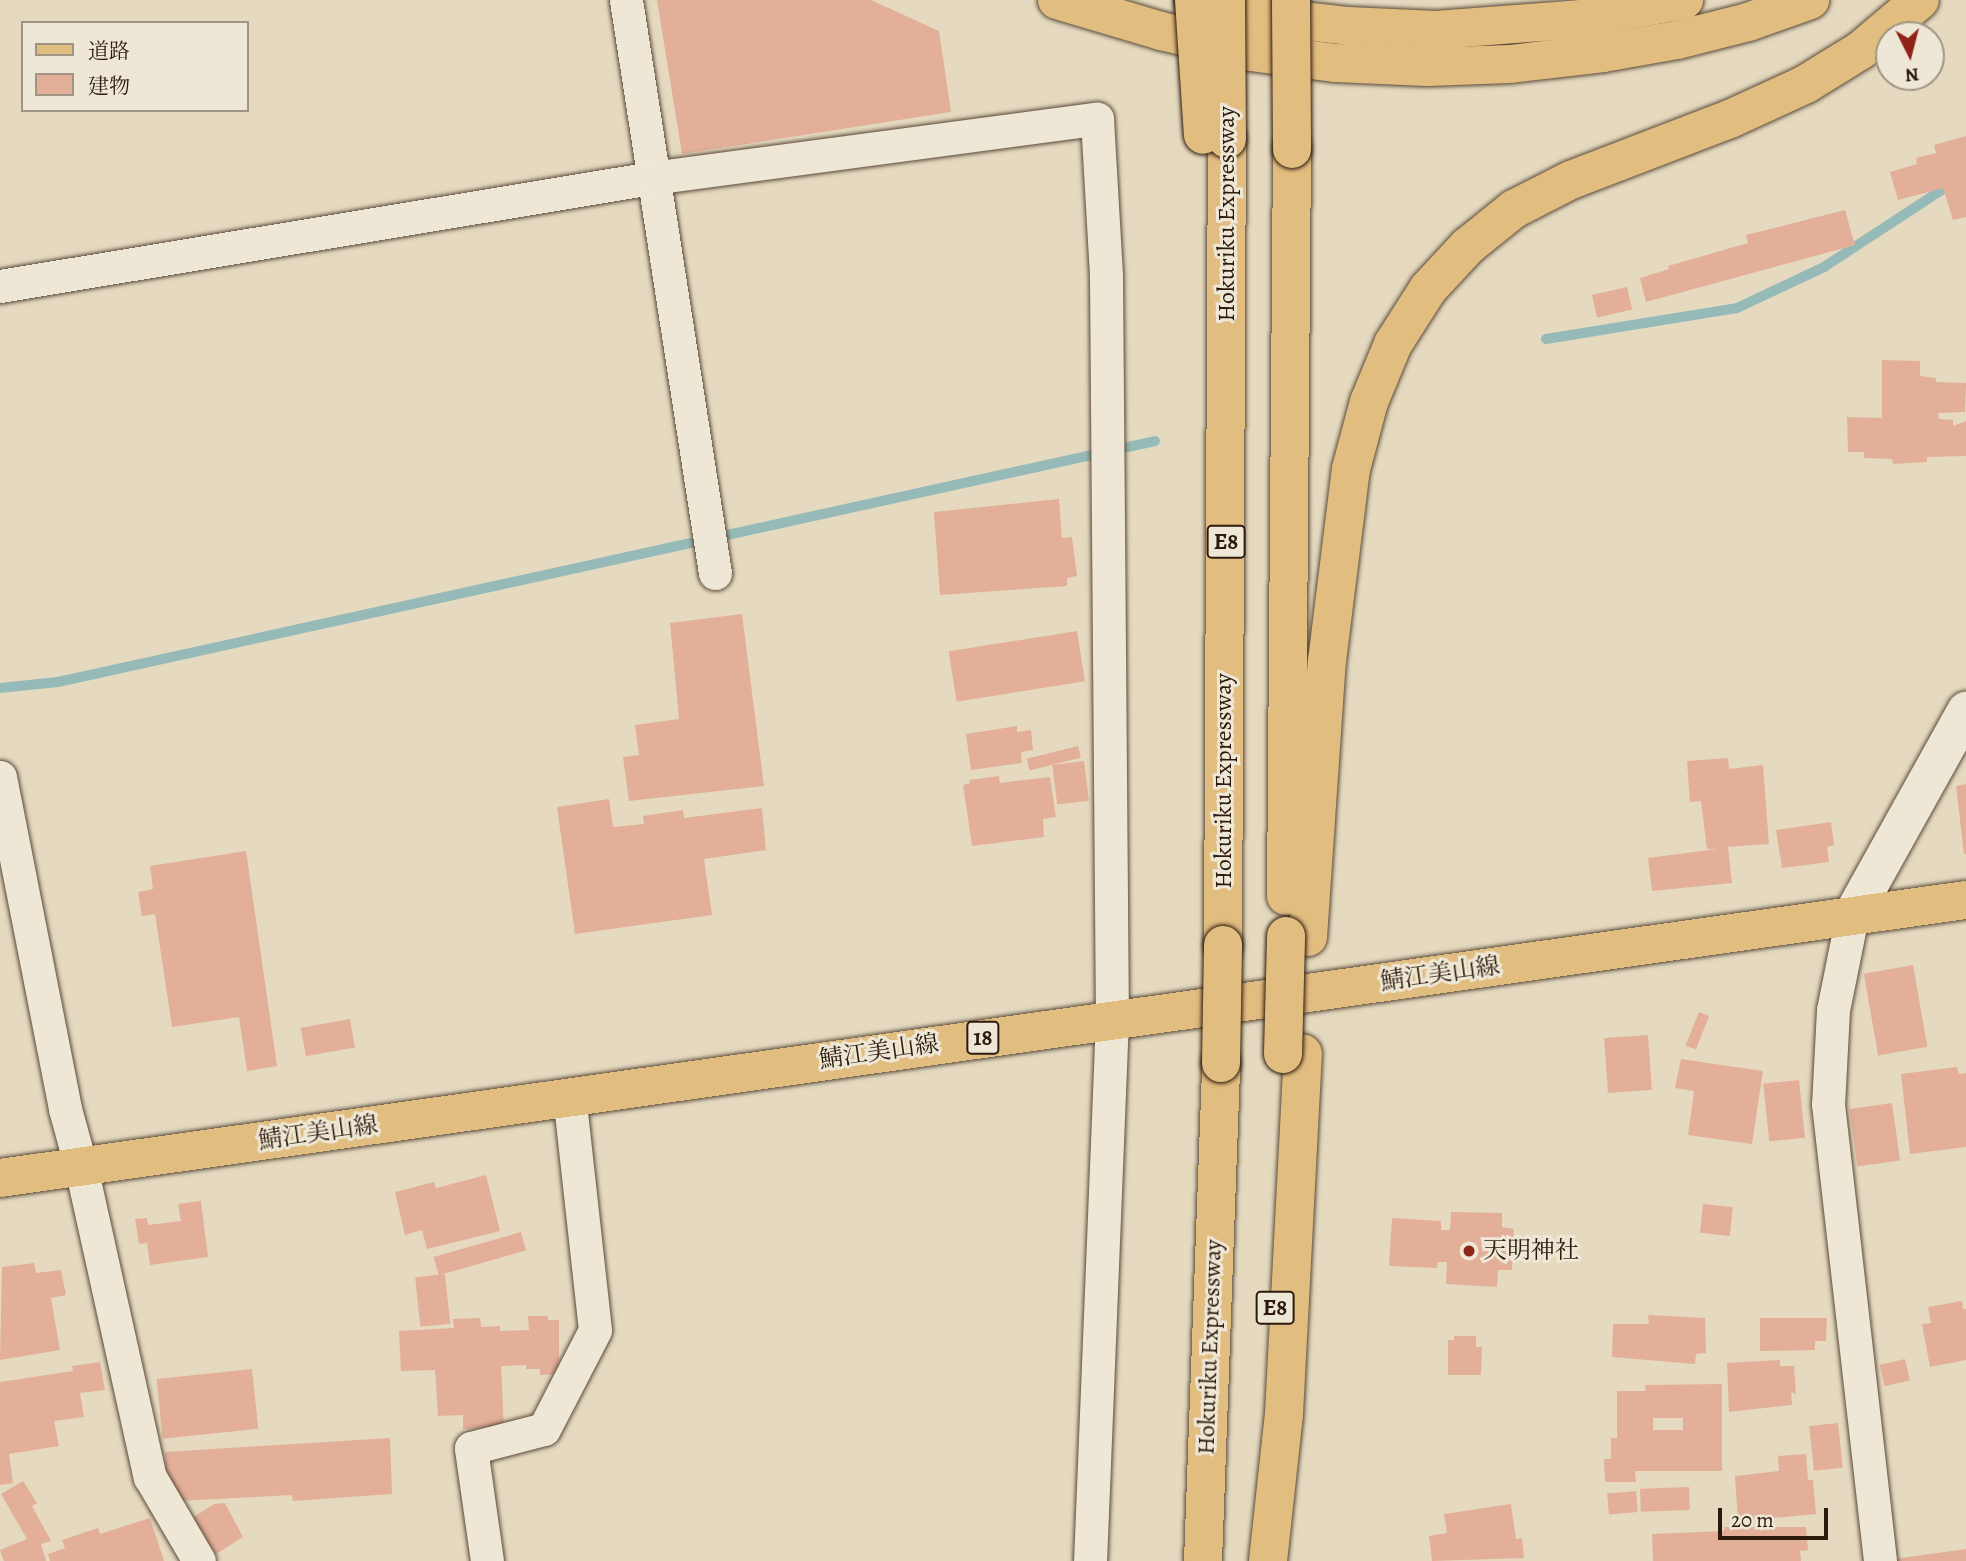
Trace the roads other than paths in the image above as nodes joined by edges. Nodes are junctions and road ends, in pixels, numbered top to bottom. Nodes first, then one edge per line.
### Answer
1 (626, 0) edge
2 (1057, 0) edge
3 (1185, 0) edge
4 (1194, 0) edge
5 (1226, 0) edge
6 (1291, 0) edge
7 (1684, 0) edge
8 (1810, 0) edge
9 (1920, 0) edge
10 (1215, 137) junction
11 (652, 178) junction
12 (0, 286) edge
13 (715, 573) dead end
14 (1966, 711) edge
15 (0, 777) edge
16 (1966, 900) edge
17 (1852, 916) junction
18 (1297, 936) junction
19 (1112, 1019) junction
20 (569, 1096) junction
21 (81, 1167) junction
22 (0, 1178) edge
23 (199, 1561) edge
24 (486, 1561) edge
25 (1090, 1561) edge
26 (1203, 1561) edge
27 (1267, 1561) edge
28 (1880, 1561) edge

1 - 11 street
2 - 8 main road
3 - 7 main road
4 - 10 main road, bridge
5 - 10 main road, Hokuriku Expressway / E8, bridge
6 - 18 main road, bridge
9 - 18 main road
10 - 26 main road, Hokuriku Expressway / E8, bridge
11 - 12 street
11 - 13 street
11 - 19 street
14 - 17 street
15 - 21 street
16 - 17 main road, 鯖江美山線 / 18
17 - 19 main road, 鯖江美山線 / 18
17 - 28 street
18 - 27 main road
19 - 20 main road, 鯖江美山線 / 18
19 - 25 street
20 - 21 main road, 鯖江美山線 / 18
20 - 24 street
21 - 22 main road, 鯖江美山線 / 18
21 - 23 street

